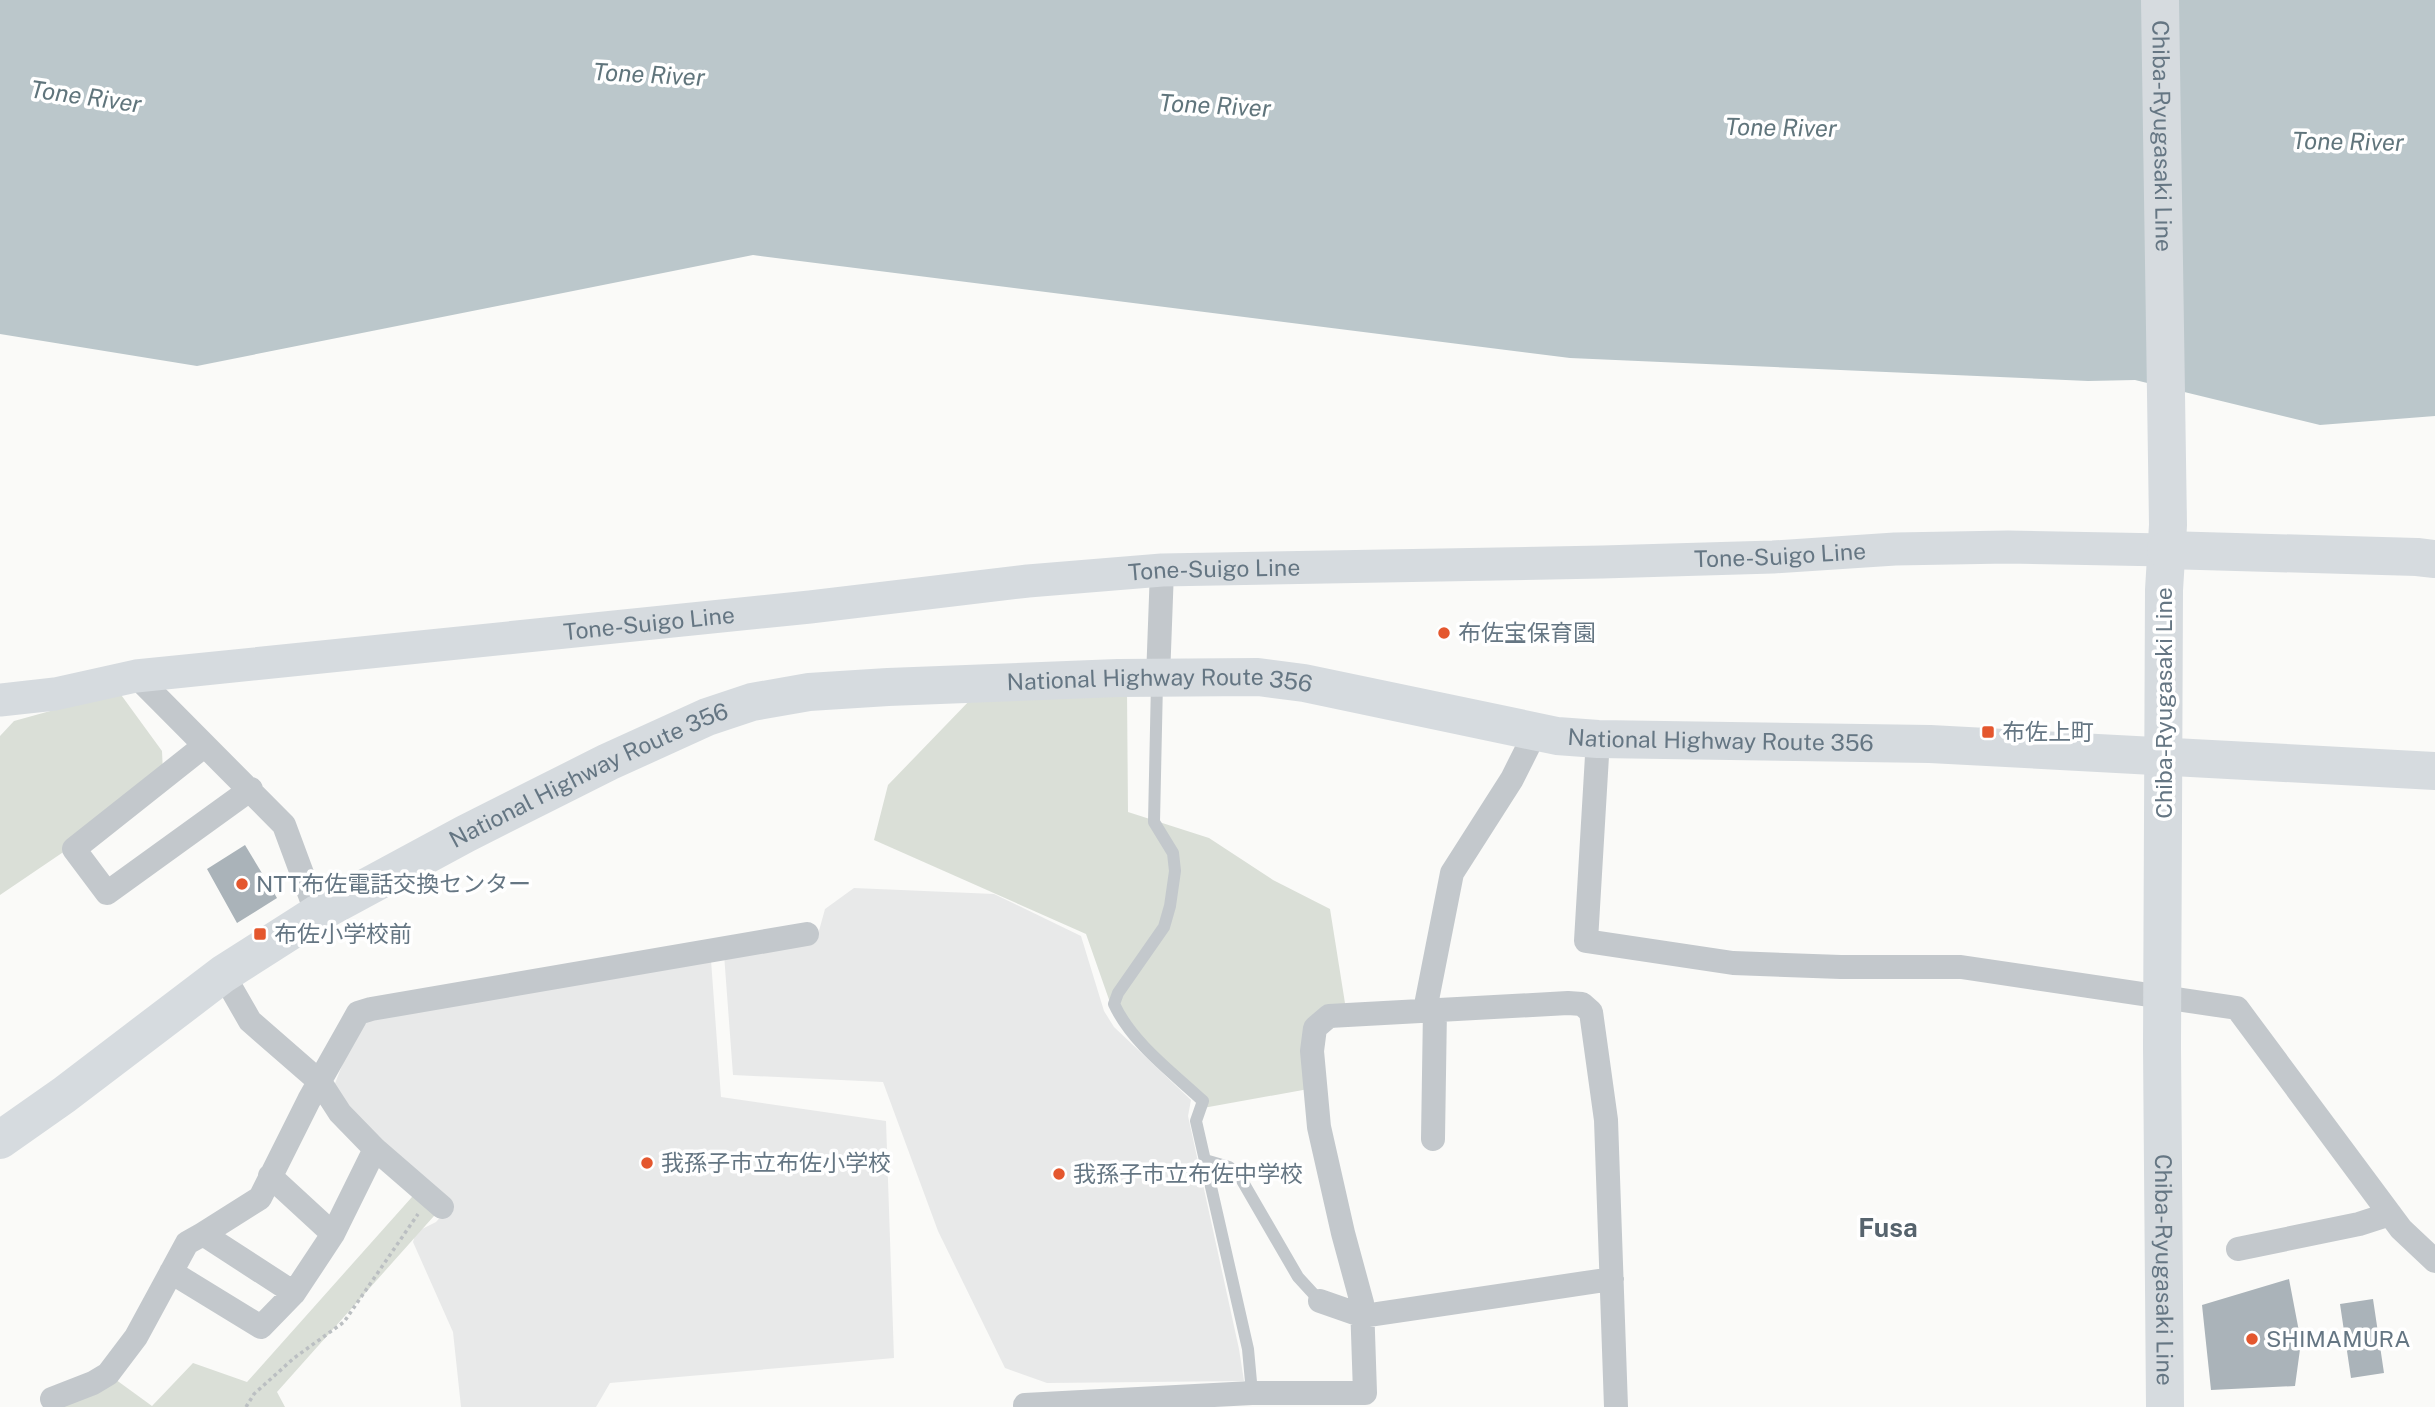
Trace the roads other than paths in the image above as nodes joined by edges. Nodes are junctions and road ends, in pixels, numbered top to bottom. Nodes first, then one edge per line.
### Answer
1 (2160, 0) edge
2 (2167, 538) junction
3 (2435, 559) edge
4 (1162, 570) junction
5 (136, 676) junction
6 (1157, 678) junction
7 (0, 701) edge
8 (1535, 733) junction
9 (1598, 739) junction
10 (204, 746) junction
11 (2435, 771) edge
12 (251, 789) junction
13 (317, 914) junction
14 (807, 934) dead end
15 (223, 974) junction
16 (1430, 1010) junction
17 (320, 1082) junction
18 (1433, 1139) dead end
19 (0, 1140) edge
20 (375, 1149) junction
21 (1205, 1160) junction
22 (270, 1176) junction
23 (442, 1207) road end
24 (2390, 1214) junction
25 (203, 1234) junction
26 (333, 1234) junction
27 (2238, 1250) dead end
28 (2435, 1261) edge
29 (171, 1272) junction
30 (1612, 1279) junction
31 (294, 1293) junction
32 (1320, 1301) joint
33 (1363, 1316) junction
34 (51, 1399) dead end
35 (1253, 1400) edge
36 (1366, 1400) edge
37 (1025, 1405) edge
38 (1083, 1406) edge
39 (1616, 1407) edge
40 (2165, 1407) edge

1 - 2 main road, Chiba-Ryugasaki Line
2 - 3 main road, Tone-Suigo Line
2 - 4 main road, Tone-Suigo Line
2 - 40 main road, Chiba-Ryugasaki Line
4 - 5 main road, Tone-Suigo Line
4 - 6 street
5 - 7 main road, Tone-Suigo Line
5 - 10 street
6 - 8 main road, National Highway Route 356
6 - 13 main road, National Highway Route 356
6 - 21 lane
8 - 9 main road, National Highway Route 356
8 - 16 street
9 - 11 main road, National Highway Route 356
9 - 24 street
10 - 12 street
10 - 12 street
12 - 13 street
13 - 15 main road, National Highway Route 356
14 - 17 street
15 - 17 street
15 - 19 main road, National Highway Route 356
16 - 18 street
16 - 30 street
16 - 33 street
17 - 20 street
17 - 22 street
20 - 23 street
20 - 26 street
21 - 32 lane
21 - 35 lane
22 - 25 street
22 - 26 street
24 - 27 street
24 - 28 street
25 - 29 street
25 - 31 street
26 - 31 street
29 - 31 street
29 - 34 street
30 - 33 street
30 - 39 street
32 - 33 street
33 - 36 street
35 - 36 street
35 - 38 street
37 - 38 street

